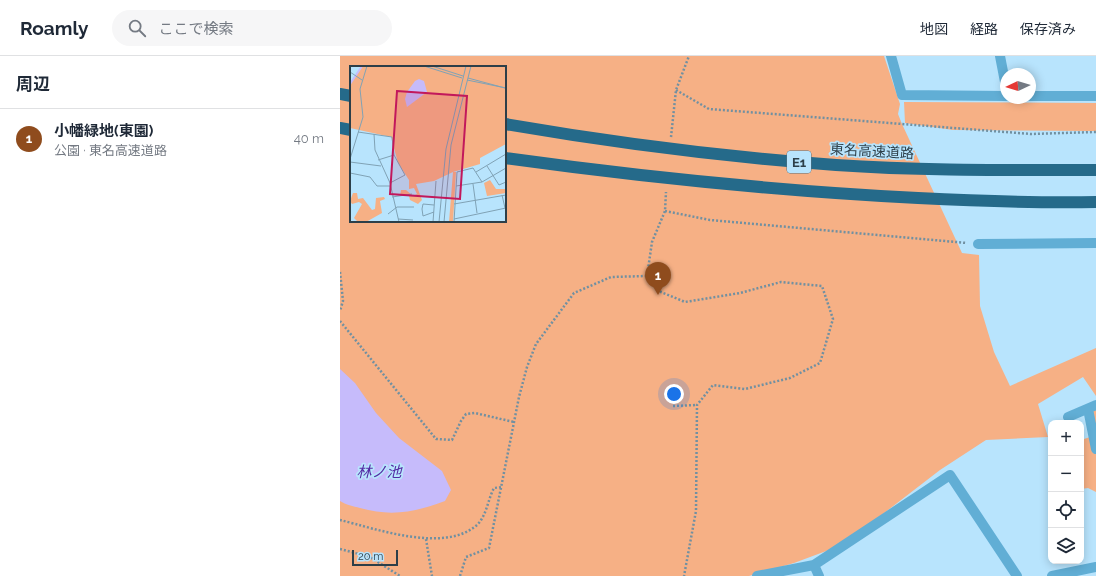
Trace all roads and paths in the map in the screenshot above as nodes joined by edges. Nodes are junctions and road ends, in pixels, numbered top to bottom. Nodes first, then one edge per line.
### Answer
1 (689, 56) edge
2 (891, 56) edge
3 (1000, 56) edge
4 (1002, 68) edge
5 (676, 90) junction
6 (340, 94) edge
7 (350, 96) edge
8 (1000, 96) edge
9 (1036, 96) edge
10 (1096, 96) edge
11 (672, 119) dead end
12 (506, 124) edge
13 (340, 128) edge
14 (350, 130) edge
15 (1096, 132) edge
16 (506, 158) edge
17 (1096, 170) edge
18 (1096, 202) edge
19 (1096, 243) edge
20 (978, 244) joint
21 (340, 272) edge
22 (647, 276) junction
23 (340, 311) edge
24 (340, 321) edge
25 (697, 405) junction
26 (673, 406) dead end
27 (1092, 407) edge
28 (1068, 417) dead end
29 (514, 422) junction
30 (1096, 449) edge
31 (502, 487) junction
32 (340, 520) edge
33 (426, 539) junction
34 (340, 549) edge
35 (814, 565) junction
36 (1096, 566) edge
37 (400, 576) edge
38 (432, 576) edge
39 (460, 576) edge
40 (684, 576) edge
41 (757, 576) edge
42 (819, 576) edge
43 (1017, 576) edge
44 (1052, 576) edge

1 - 5 path
2 - 8 street
3 - 4 street
5 - 11 path
5 - 15 path
6 - 7 highway
9 - 10 street
12 - 17 highway, 東名高速道路 / E1
13 - 14 highway
16 - 18 highway, E1
19 - 20 street
20 - 22 path
21 - 23 path
22 - 25 path
22 - 29 path
24 - 29 path
25 - 26 path
25 - 40 path
27 - 28 street
27 - 30 street
29 - 31 path
31 - 33 path
31 - 39 path
32 - 33 path
33 - 38 path
34 - 37 path
35 - 41 street
35 - 42 street
35 - 43 street
36 - 44 street

